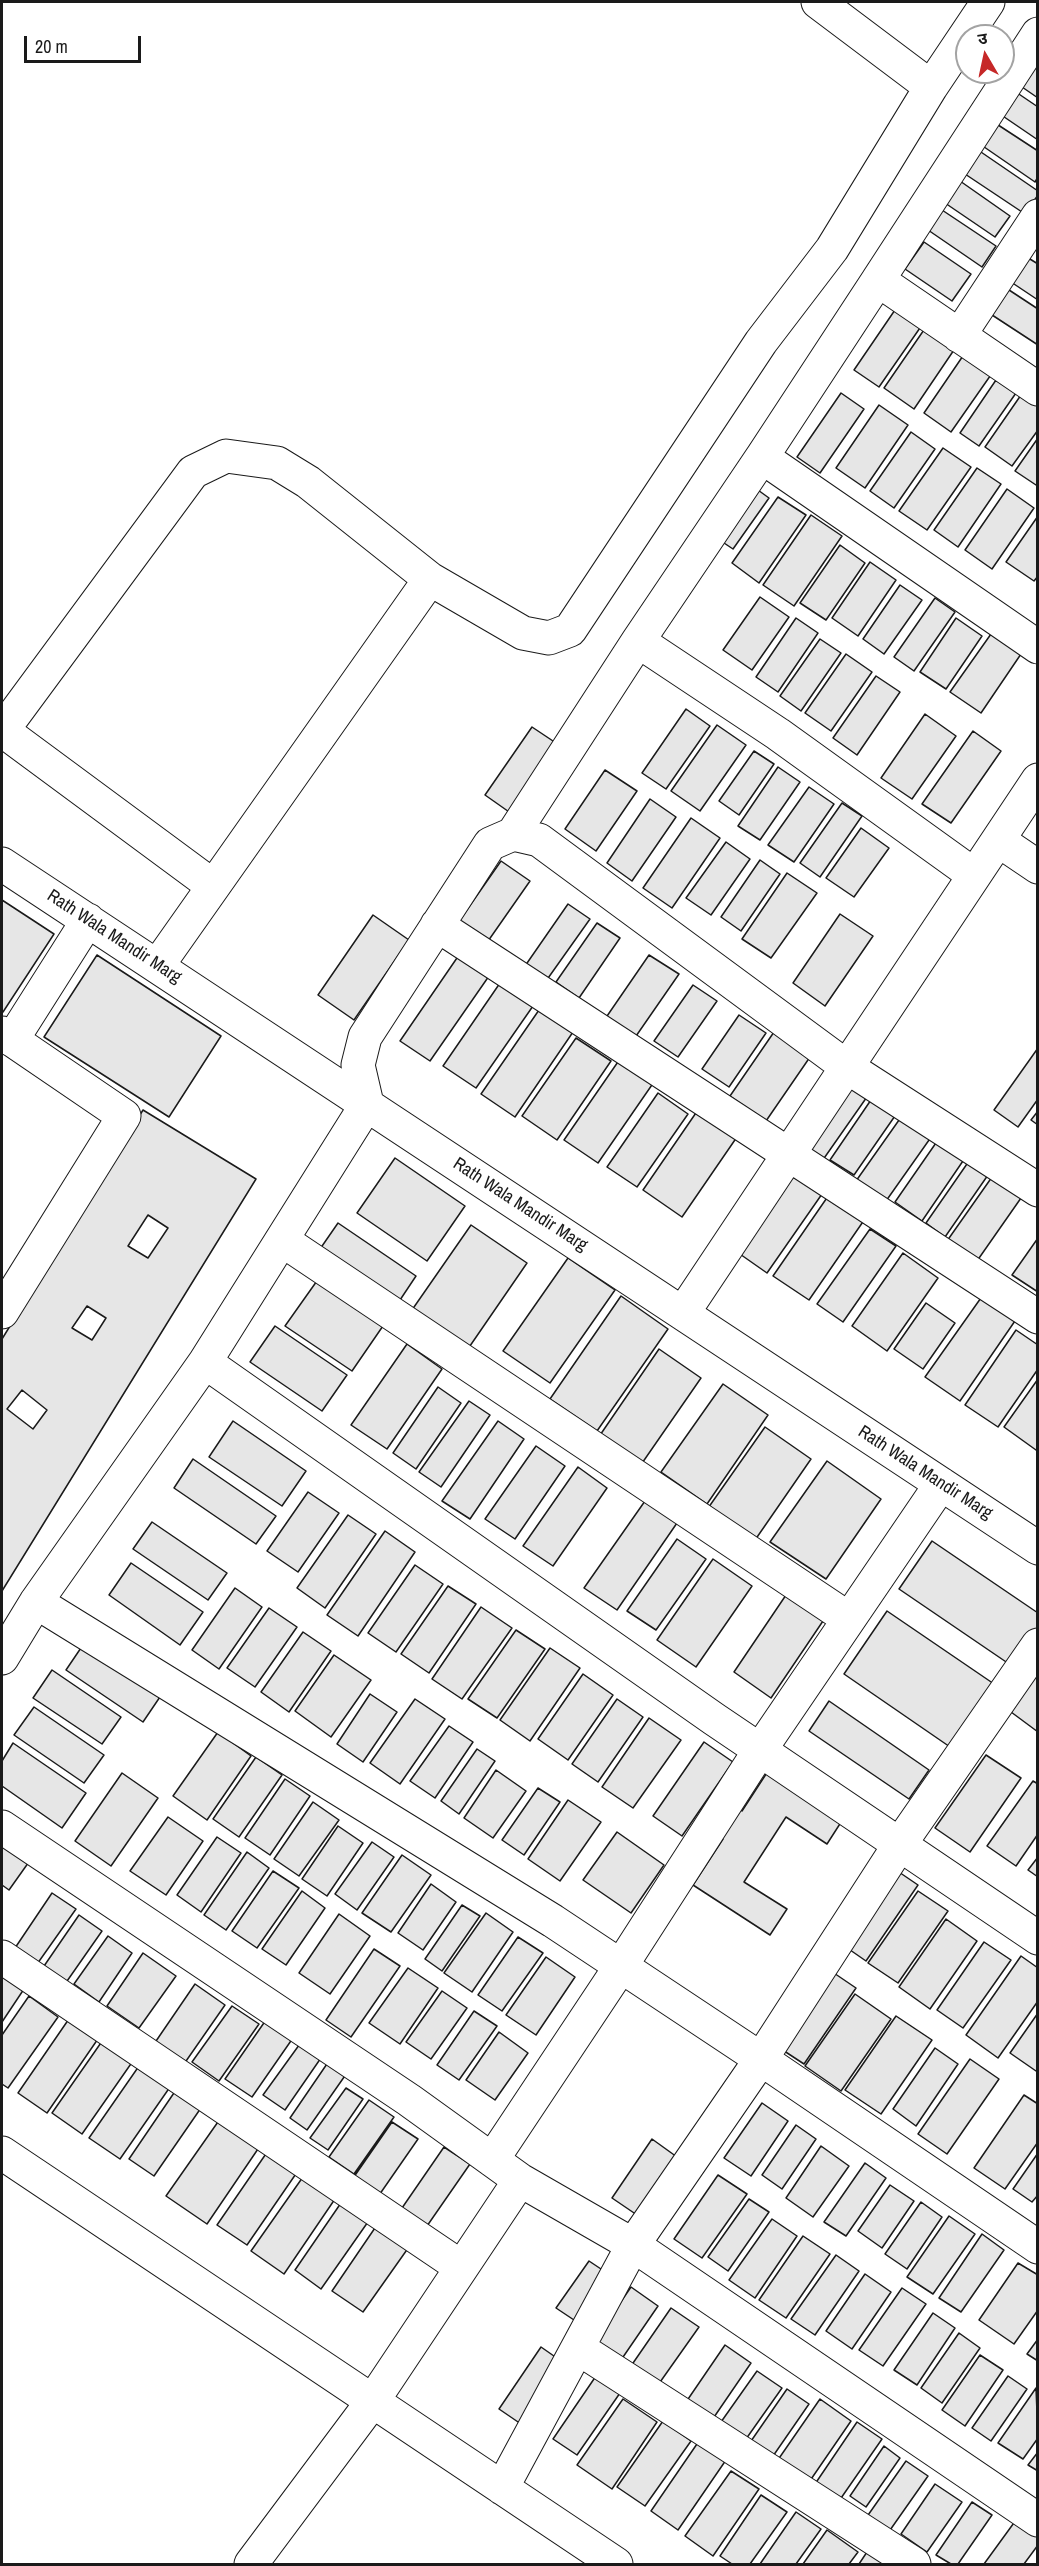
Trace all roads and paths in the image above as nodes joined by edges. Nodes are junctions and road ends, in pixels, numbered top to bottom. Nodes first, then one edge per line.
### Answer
1 (818, 2) edge
2 (988, 2) edge
3 (1038, 34) edge
4 (931, 87) junction
5 (1038, 216) edge
6 (878, 279) junction
7 (959, 336) junction
8 (1038, 389) edge
9 (762, 456) junction
10 (430, 579) junction
11 (638, 641) junction
12 (1038, 647) edge
13 (2, 731) edge
14 (1038, 780) edge
15 (513, 834) junction
16 (998, 840) junction
17 (2, 864) edge
18 (1038, 867) edge
19 (974, 875) junction
20 (213, 886) junction
21 (88, 920) junction
22 (437, 925) junction
23 (158, 965) junction
24 (7, 1036) edge
25 (847, 1067) junction
26 (367, 1104) junction
27 (788, 1156) junction
28 (1038, 1190) edge
29 (282, 1240) junction
30 (2, 1312) edge
31 (683, 1313) junction
32 (1038, 1317) edge
33 (205, 1362) junction
34 (941, 1484) junction
35 (1038, 1548) edge
36 (36, 1602) junction
37 (849, 1619) junction
38 (1038, 1645) edge
39 (2, 1658) edge
40 (760, 1750) junction
41 (2, 1827) edge
42 (900, 1844) junction
43 (1038, 1938) edge
44 (2, 1958) edge
45 (621, 1966) junction
46 (760, 2059) junction
47 (2, 2153) edge
48 (492, 2160) junction
49 (520, 2180) junction
50 (633, 2245) junction
51 (1038, 2247) edge
52 (461, 2267) junction
53 (578, 2348) junction
54 (372, 2402) junction
55 (502, 2488) junction
56 (1038, 2520) edge
57 (251, 2565) edge
58 (616, 2565) edge
59 (914, 2565) edge

1 - 4 street
2 - 4 street
3 - 6 street
4 - 10 street
5 - 7 street
6 - 7 street
6 - 9 street
7 - 8 street
9 - 11 street
9 - 12 street
10 - 13 street
10 - 20 street
11 - 15 street
11 - 19 street
13 - 20 street
14 - 16 street
15 - 22 street
15 - 25 street
16 - 18 street
16 - 19 street
17 - 21 street, Rath Wala Mandir Marg
19 - 25 street
20 - 23 street
21 - 23 street, Rath Wala Mandir Marg
21 - 24 street
22 - 26 street
22 - 27 street
23 - 26 street, Rath Wala Mandir Marg
24 - 30 street
25 - 27 street
25 - 28 street
26 - 29 street
26 - 31 street, Rath Wala Mandir Marg
27 - 31 street
27 - 32 street
29 - 33 street
29 - 37 street
31 - 34 street, Rath Wala Mandir Marg
33 - 36 street
33 - 40 street
34 - 35 street, Rath Wala Mandir Marg
34 - 37 street
36 - 39 street
36 - 45 street
37 - 40 street
38 - 42 street
40 - 42 street
40 - 45 street
41 - 48 street
42 - 43 street
42 - 46 street
44 - 52 street
45 - 46 street
45 - 48 street
46 - 50 street
46 - 51 street
47 - 54 street
48 - 49 street
49 - 50 street
49 - 52 street
50 - 53 street
50 - 56 street
52 - 54 street
53 - 55 street
53 - 59 street
54 - 55 street
54 - 57 street
55 - 58 street

